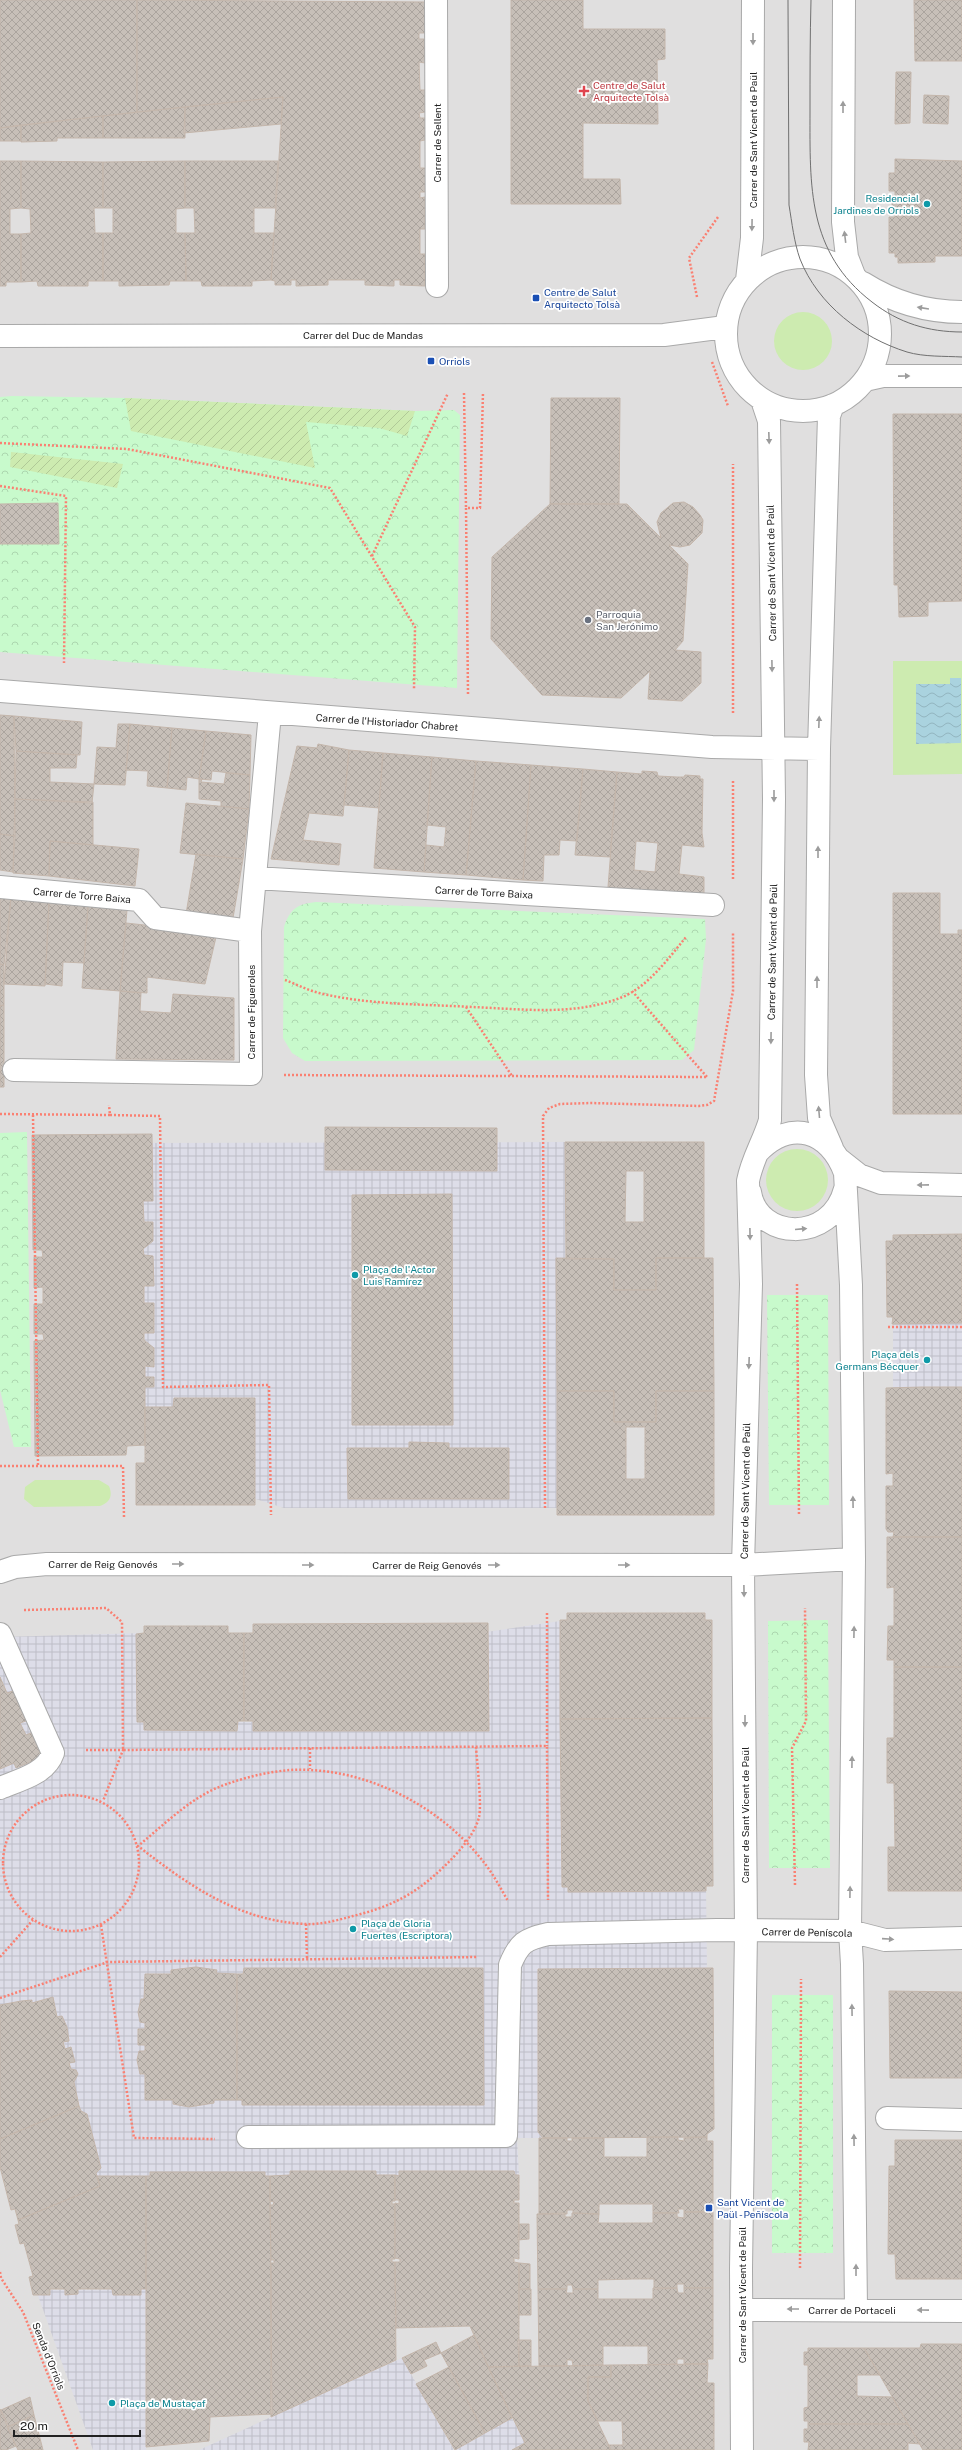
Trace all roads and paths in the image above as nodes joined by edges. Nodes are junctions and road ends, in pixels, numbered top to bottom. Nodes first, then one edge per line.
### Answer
1 (436, 0) edge
2 (753, 0) edge
3 (844, 0) edge
4 (723, 210) dead end
5 (858, 278) junction
6 (746, 280) junction
7 (437, 286) dead end
8 (962, 312) edge
9 (714, 329) junction
10 (0, 336) edge
11 (962, 376) edge
12 (865, 380) junction
13 (483, 392) dead end
14 (448, 393) dead end
15 (464, 393) dead end
16 (762, 400) junction
17 (833, 405) junction
18 (731, 414) dead end
19 (0, 443) edge
20 (733, 456) dead end
21 (0, 486) edge
22 (466, 508) junction
23 (372, 556) junction
24 (0, 691) edge
25 (63, 696) junction
26 (270, 713) junction
27 (413, 724) junction
28 (468, 728) junction
29 (733, 748) junction
30 (774, 748) junction
31 (818, 750) junction
32 (255, 878) junction
33 (0, 887) edge
34 (733, 887) dead end
35 (713, 905) joint
36 (733, 927) dead end
37 (250, 931) junction
38 (250, 967) junction
39 (632, 991) junction
40 (466, 1006) junction
41 (14, 1070) dead end
42 (251, 1074) junction
43 (513, 1076) junction
44 (33, 1115) dead end
45 (110, 1115) dead end
46 (758, 1153) junction
47 (836, 1154) junction
48 (748, 1181) junction
49 (962, 1185) edge
50 (845, 1187) junction
51 (797, 1284) dead end
52 (888, 1327) dead end
53 (962, 1328) edge
54 (38, 1465) junction
55 (0, 1466) edge
56 (545, 1508) dead end
57 (271, 1515) dead end
58 (799, 1516) dead end
59 (124, 1517) dead end
60 (854, 1559) junction
61 (744, 1565) junction
62 (0, 1572) edge
63 (805, 1608) dead end
64 (19, 1610) dead end
65 (547, 1613) dead end
66 (0, 1634) edge
67 (547, 1746) junction
68 (476, 1747) junction
69 (310, 1748) junction
70 (123, 1750) junction
71 (310, 1769) junction
72 (0, 1788) edge
73 (103, 1801) junction
74 (466, 1841) junction
75 (138, 1846) junction
76 (795, 1885) dead end
77 (548, 1897) dead end
78 (508, 1901) dead end
79 (33, 1920) junction
80 (306, 1924) junction
81 (101, 1925) junction
82 (746, 1931) junction
83 (850, 1931) junction
84 (962, 1938) edge
85 (0, 1957) edge
86 (485, 1957) dead end
87 (307, 1958) junction
88 (108, 1962) junction
89 (801, 1979) dead end
90 (0, 1998) edge
91 (886, 2118) dead end
92 (962, 2120) edge
93 (248, 2137) dead end
94 (222, 2139) dead end
95 (800, 2268) dead end
96 (0, 2272) edge
97 (856, 2309) junction
98 (742, 2310) junction
99 (962, 2311) edge
100 (78, 2450) edge
101 (742, 2450) edge

1 - 7 street, Carrer de Sellent
2 -> 6 street, Carrer de Sant Vicent de Paül
5 -> 3 street
4 - 9 path
5 - 6 street
8 -> 5 street
5 - 12 street
6 - 9 street
9 - 10 street, Carrer del Duc de Mandas
9 - 16 street
9 - 18 path
12 -> 11 street
12 - 17 street
13 - 22 path
14 - 23 path
15 - 22 path
16 - 17 street
16 -> 30 street, Carrer de Sant Vicent de Paül
31 -> 17 street, Carrer de Sant Vicent de Paül
19 - 23 path
20 - 29 path
21 - 25 path
22 - 28 path
23 - 27 path
24 - 25 street, Carrer de l'Historiador Chabret
25 - 26 street, Carrer de l'Historiador Chabret
26 - 27 street, Carrer de l'Historiador Chabret
26 - 32 street, Carrer de Figueroles
27 - 28 street, Carrer de l'Historiador Chabret
28 - 29 street, Carrer de l'Historiador Chabret
29 - 30 street, Carrer de l'Historiador Chabret
29 - 34 path
30 - 31 street
30 -> 46 street, Carrer de Sant Vicent de Paül
47 -> 31 street, Carrer de Sant Vicent de Paül
32 - 35 street, Carrer de Torre Baixa
32 - 37 street, Carrer de Figueroles
33 - 37 street, Carrer de Torre Baixa
35 - 39 path
36 - 56 path
37 - 38 street, Carrer de Figueroles
38 - 40 path
38 - 42 street, Carrer de Figueroles
39 - 40 path
39 - 43 path
40 - 43 path
41 - 42 street, Carrer de Figueroles
42 - 43 path
44 - 54 path
45 - 57 path
46 - 47 street, Carrer de Sant Vicent de Paül
46 - 48 street, Carrer de Sant Vicent de Paül
49 -> 47 street
47 - 50 street, Carrer de Sant Vicent de Paül
48 -> 50 street, Carrer de Sant Vicent de Paül
48 -> 61 street, Carrer de Sant Vicent de Paül
60 -> 50 street, Carrer de Sant Vicent de Paül
51 - 58 path
52 - 53 path
54 - 55 path
54 - 59 path
60 - 61 street, Carrer de Reig Genovés
83 -> 60 street, Carrer de Sant Vicent de Paül
62 -> 61 street, Carrer de Reig Genovés
61 -> 82 street, Carrer de Sant Vicent de Paül
63 - 76 path
64 - 70 path
65 - 67 path
66 - 72 street
67 - 68 path
67 - 77 path
68 - 69 path
68 - 74 path
69 - 70 path
69 - 71 path
70 - 73 path
71 - 74 path
71 - 75 path
73 - 75 path
73 - 79 path
74 - 78 path
74 - 80 path
75 - 80 path
75 - 81 path
79 - 81 path
79 - 85 path
80 - 87 path
81 - 88 path
82 - 83 street, Carrer de Peníscola
82 - 93 street
82 - 98 street, Carrer de Sant Vicent de Paül
83 -> 84 street, Carrer de Peníscola
97 -> 83 street, Carrer de Sant Vicent de Paül
86 - 87 path
87 - 88 path
88 - 90 path
88 - 94 path
89 - 95 path
91 - 92 street
96 - 100 path, Senda d'Orriols
97 -> 98 street, Carrer de Portaceli
99 -> 97 street, Carrer de Portaceli
98 - 101 street, Carrer de Sant Vicent de Paül

